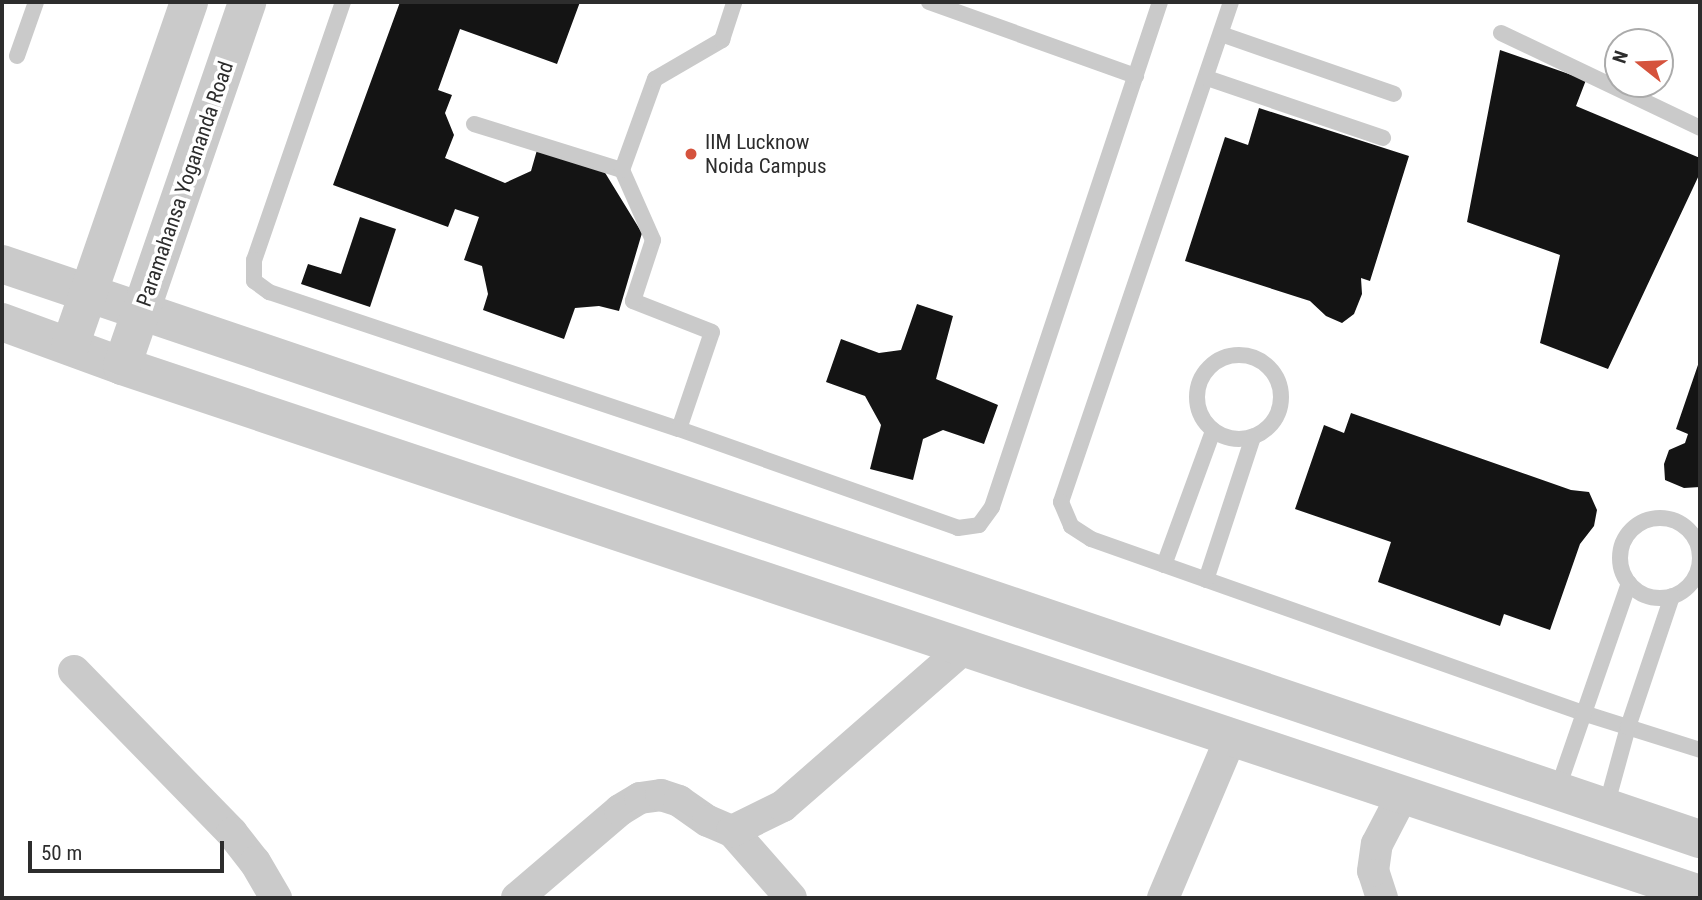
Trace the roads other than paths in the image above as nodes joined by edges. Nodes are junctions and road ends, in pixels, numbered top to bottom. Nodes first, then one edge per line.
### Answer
1 (36, 2) edge
2 (189, 2) edge
3 (247, 2) edge
4 (343, 2) edge
5 (734, 2) edge
6 (929, 2) edge
7 (1160, 2) edge
8 (1231, 2) edge
9 (1501, 33) dead end
10 (1221, 34) junction
11 (17, 55) dead end
12 (1136, 76) junction
13 (1207, 78) junction
14 (1394, 94) dead end
15 (474, 124) dead end
16 (1700, 128) edge
17 (1383, 138) dead end
18 (622, 170) junction
19 (2, 264) edge
20 (88, 293) junction
21 (141, 312) junction
22 (2, 322) edge
23 (70, 346) junction
24 (122, 366) junction
25 (679, 429) junction
26 (1213, 431) junction
27 (1252, 437) junction
28 (1164, 565) junction
29 (1206, 580) junction
30 (1629, 583) junction
31 (1672, 596) junction
32 (982, 597) junction
33 (965, 648) junction
34 (75, 671) dead end
35 (1583, 713) junction
36 (1628, 727) junction
37 (1231, 737) junction
38 (1700, 750) edge
39 (1557, 791) junction
40 (1403, 794) junction
41 (1606, 807) junction
42 (733, 831) junction
43 (1700, 839) edge
44 (1700, 894) edge
45 (276, 898) edge
46 (517, 898) edge
47 (791, 898) edge
48 (1163, 898) edge
49 (1382, 898) edge

1 - 11 lane
2 - 20 street
3 - 21 street, Paramahansa Yogananda Road
4 - 25 lane
5 - 18 lane
6 - 12 lane
7 - 12 lane
8 - 10 lane
9 - 16 lane
10 - 13 lane
10 - 14 lane
12 - 25 lane
13 - 17 lane
13 - 28 lane
15 - 18 lane
18 - 25 lane
19 - 20 street
20 - 21 street
20 - 23 street
21 - 24 street, Paramahansa Yogananda Road
21 - 32 street
22 - 23 street
23 - 24 street
24 - 33 street
26 - 27 lane
26 - 27 lane
26 - 28 lane
27 - 29 lane
28 - 29 lane
29 - 35 lane
30 - 31 lane
30 - 31 lane
30 - 35 lane
31 - 36 lane
32 - 33 street
32 - 39 street
33 - 37 street
33 - 42 street
34 - 45 street
35 - 36 lane
35 - 39 lane
36 - 38 lane
36 - 41 lane
37 - 40 street
37 - 48 street
39 - 41 street
40 - 44 street
40 - 49 street
41 - 43 street
42 - 46 street
42 - 47 street

